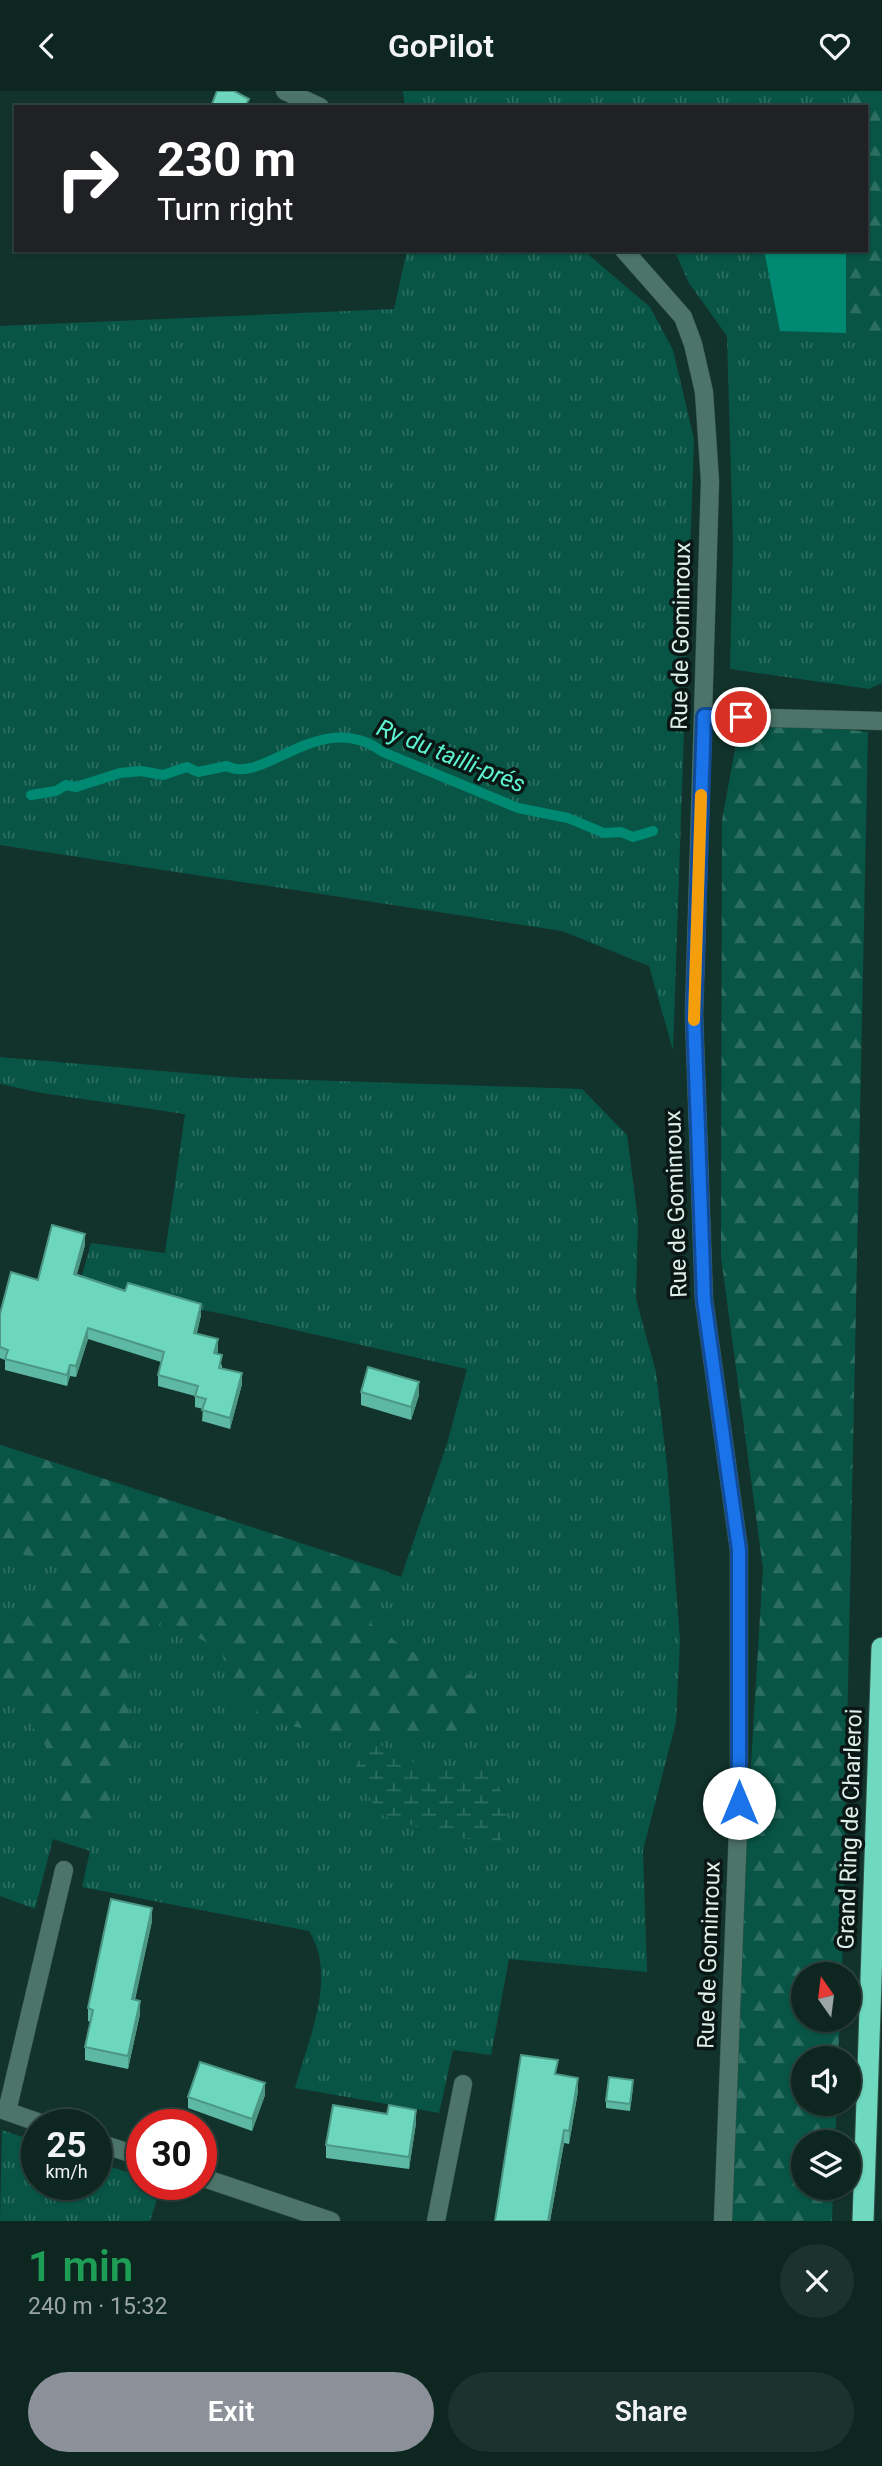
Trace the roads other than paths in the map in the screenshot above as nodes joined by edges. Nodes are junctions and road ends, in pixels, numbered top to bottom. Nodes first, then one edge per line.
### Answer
1 (285, 91) edge
2 (316, 105) edge
3 (626, 252) edge
4 (704, 716) junction
5 (882, 721) edge
6 (882, 1648) edge
7 (64, 1870) dead end
8 (463, 2084) dead end
9 (4, 2110) edge
10 (21, 2116) edge
11 (217, 2182) edge
12 (331, 2221) edge
13 (436, 2221) edge
14 (723, 2221) edge
15 (863, 2221) edge

1 - 2 street
3 - 4 street, Rue de Gominroux
4 - 5 street
4 - 14 street, Rue de Gominroux
6 - 15 highway, Grand Ring de Charleroi
7 - 9 street
8 - 13 street
9 - 10 street
11 - 12 street

